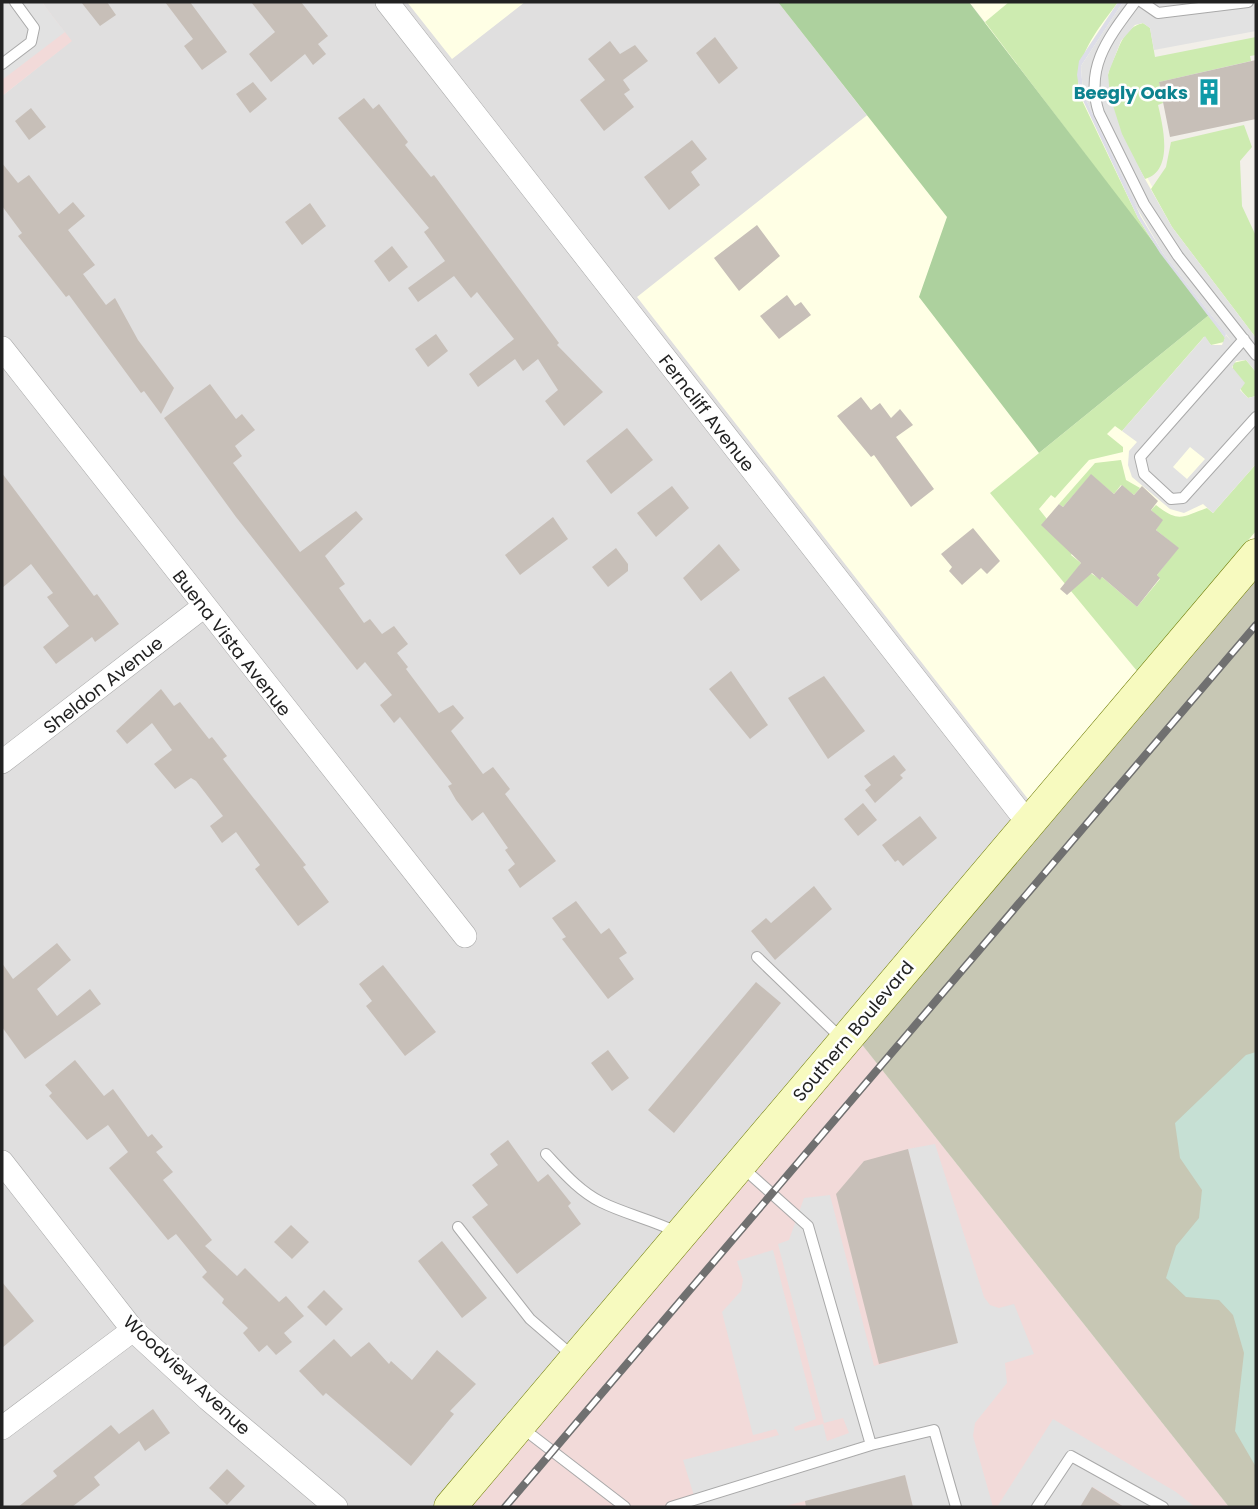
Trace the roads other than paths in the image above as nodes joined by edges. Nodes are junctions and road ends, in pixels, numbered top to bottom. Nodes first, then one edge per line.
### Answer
1 (15, 2) edge
2 (387, 2) edge
3 (1135, 2) edge
4 (1142, 2) edge
5 (1248, 2) edge
6 (2, 64) edge
7 (1244, 339) junction
8 (2, 348) edge
9 (1256, 355) edge
10 (1256, 417) edge
11 (1256, 555) edge
12 (203, 607) junction
13 (2, 762) edge
14 (1028, 824) junction
15 (465, 936) dead end
16 (757, 957) dead end
17 (844, 1041) junction
18 (546, 1154) dead end
19 (2, 1162) edge
20 (739, 1165) junction
21 (458, 1227) dead end
22 (681, 1234) junction
23 (133, 1330) junction
24 (576, 1359) junction
25 (519, 1425) junction
26 (2, 1428) edge
27 (871, 1445) junction
28 (336, 1507) edge
29 (450, 1507) edge
30 (625, 1507) edge
31 (671, 1507) edge
32 (956, 1507) edge
33 (1037, 1507) edge
34 (1163, 1507) edge

1 - 6 lane
2 - 14 street, Ferncliff Avenue
3 - 7 lane
4 - 5 lane
7 - 9 lane
7 - 10 lane
8 - 12 street, Buena Vista Avenue
11 - 14 street, Southern Boulevard
12 - 13 street, Sheldon Avenue
12 - 15 street, Buena Vista Avenue
14 - 17 street, Southern Boulevard
16 - 17 lane
17 - 20 street, Southern Boulevard
18 - 22 lane
19 - 23 street, Woodview Avenue
20 - 22 street, Southern Boulevard
20 - 27 lane
21 - 24 lane
22 - 24 street, Southern Boulevard
23 - 26 street
23 - 28 street, Woodview Avenue
24 - 25 street, Southern Boulevard
25 - 29 street, Southern Boulevard
25 - 30 lane
27 - 31 lane
27 - 32 lane
33 - 34 lane

